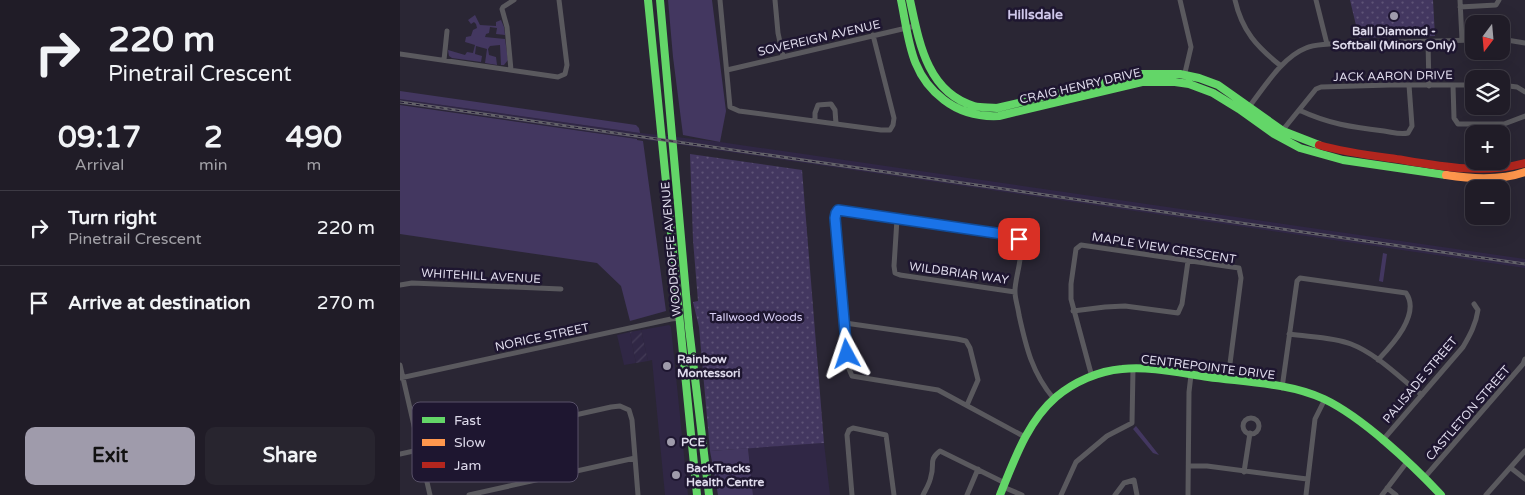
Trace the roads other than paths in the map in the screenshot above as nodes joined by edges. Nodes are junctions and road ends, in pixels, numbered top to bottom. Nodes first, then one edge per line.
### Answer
1 (514, 0) edge
2 (559, 0) edge
3 (648, 0) edge
4 (660, 0) edge
5 (720, 0) edge
6 (775, 0) edge
7 (901, 0) edge
8 (910, 0) edge
9 (1180, 0) edge
10 (1235, 0) edge
11 (1316, 0) edge
12 (1460, 0) edge
13 (1499, 0) edge
14 (1460, 7) junction
15 (911, 27) junction
16 (447, 31) dead end
17 (873, 35) junction
18 (1462, 40) joint
19 (1510, 40) edge
20 (1428, 42) junction
21 (1525, 43) edge
22 (1327, 44) junction
23 (400, 54) edge
24 (783, 56) junction
25 (444, 60) junction
26 (1281, 66) junction
27 (511, 70) junction
28 (727, 70) junction
29 (1185, 74) junction
30 (1183, 83) junction
31 (1409, 85) junction
32 (1453, 85) junction
33 (1465, 85) edge
34 (1429, 86) junction
35 (1510, 86) edge
36 (1525, 92) edge
37 (1246, 110) junction
38 (1299, 110) junction
39 (659, 112) junction
40 (670, 112) junction
41 (1525, 116) edge
42 (815, 121) junction
43 (836, 124) junction
44 (1282, 130) junction
45 (1276, 136) junction
46 (1525, 163) edge
47 (664, 170) junction
48 (675, 170) junction
49 (1525, 172) edge
50 (897, 219) junction
51 (1188, 261) junction
52 (400, 285) edge
53 (561, 289) dead end
54 (1015, 292) junction
55 (1474, 304) dead end
56 (1073, 311) junction
57 (678, 318) junction
58 (688, 318) junction
59 (845, 323) junction
60 (1289, 334) junction
61 (1378, 360) junction
62 (1524, 363) edge
63 (400, 365) edge
64 (1133, 369) junction
65 (1191, 375) junction
66 (401, 377) edge
67 (1092, 377) junction
68 (1228, 379) junction
69 (1282, 388) junction
70 (1422, 395) junction
71 (1054, 399) junction
72 (1325, 399) junction
73 (967, 405) junction
74 (578, 414) edge
75 (412, 421) edge
76 (1250, 434) dead end
77 (1025, 437) junction
78 (1382, 441) junction
79 (1525, 451) edge
80 (636, 458) junction
81 (1408, 462) junction
82 (1189, 466) junction
83 (1511, 468) junction
84 (978, 469) junction
85 (578, 471) edge
86 (1244, 472) junction
87 (1424, 478) junction
88 (1307, 479) junction
89 (1525, 479) edge
90 (427, 482) edge
91 (528, 482) edge
92 (1004, 485) junction
93 (1388, 488) junction
94 (430, 495) edge
95 (469, 495) edge
96 (638, 495) edge
97 (696, 495) edge
98 (709, 495) edge
99 (852, 495) edge
100 (894, 495) edge
101 (923, 495) edge
102 (967, 495) edge
103 (1000, 495) edge
104 (1022, 495) edge
105 (1061, 495) edge
106 (1115, 495) edge
107 (1137, 495) edge
108 (1188, 495) edge
109 (1306, 495) edge
110 (1382, 495) edge
111 (1396, 495) edge
112 (1441, 495) edge
113 (1486, 495) edge

1 - 27 street
2 - 27 street
3 - 39 street, WOODROFFE AVENUE
4 - 40 street, WOODROFFE AVENUE
5 - 28 street
6 - 24 street
7 - 15 street, CRAIG HENRY DRIVE
8 - 15 street, CRAIG HENRY DRIVE
9 - 29 street
10 - 26 street
11 - 22 street
12 - 14 street
13 - 14 street
14 - 18 street
15 - 17 street, SOVEREIGN AVENUE
15 - 29 street, CRAIG HENRY DRIVE
15 - 30 street, CRAIG HENRY DRIVE
16 - 25 street
17 - 24 street, SOVEREIGN AVENUE
17 - 43 street
18 - 20 street
19 - 21 street
20 - 22 street
20 - 34 street
22 - 26 street
23 - 25 street
24 - 28 street, SOVEREIGN AVENUE
25 - 27 street
26 - 37 street
28 - 42 street
29 - 30 street
29 - 37 street, CRAIG HENRY DRIVE
30 - 37 street, CRAIG HENRY DRIVE
31 - 34 street, JACK AARON DRIVE
31 - 38 street, JACK AARON DRIVE
31 - 38 street
32 - 33 street, JACK AARON DRIVE
32 - 34 street, JACK AARON DRIVE
32 - 41 street
35 - 36 street
37 - 44 street, CRAIG HENRY DRIVE
37 - 45 street, CRAIG HENRY DRIVE
38 - 44 street, JACK AARON DRIVE
39 - 40 street
39 - 47 street, WOODROFFE AVENUE
40 - 48 street, WOODROFFE AVENUE
42 - 43 street
42 - 43 street
44 - 45 street, JACK AARON DRIVE
44 - 46 street, CRAIG HENRY DRIVE
45 - 49 street, CRAIG HENRY DRIVE
47 - 48 street
47 - 57 street, WOODROFFE AVENUE
48 - 58 street, WOODROFFE AVENUE
50 - 54 street, WILDBRIAR WAY
50 - 54 street
50 - 59 street
51 - 56 street
51 - 56 street, MAPLE VIEW CRESCENT
51 - 68 street, MAPLE VIEW CRESCENT
52 - 53 street, WHITEHILL AVENUE
54 - 71 street
55 - 70 street, PALISADE STREET
56 - 67 street, MAPLE VIEW CRESCENT
57 - 58 street, NORICE STREET
57 - 66 street, NORICE STREET
57 - 97 street, WOODROFFE AVENUE
58 - 98 street, WOODROFFE AVENUE
59 - 73 street
59 - 73 street
60 - 61 street
60 - 61 street
60 - 69 street
61 - 70 street
62 - 87 street, CASTLETON STREET
63 - 66 street
64 - 65 street, CENTREPOINTE DRIVE
64 - 67 street, CENTREPOINTE DRIVE
64 - 105 street
65 - 68 street, CENTREPOINTE DRIVE
65 - 82 street
66 - 75 street
67 - 71 street, CENTREPOINTE DRIVE
68 - 69 street, CENTREPOINTE DRIVE
69 - 72 street, CENTREPOINTE DRIVE
70 - 78 street, PALISADE STREET
71 - 77 street, CENTREPOINTE DRIVE
72 - 78 street, CENTREPOINTE DRIVE
72 - 88 street
73 - 77 street
74 - 80 street
76 - 86 street
77 - 92 street, CENTREPOINTE DRIVE
78 - 81 street, CENTREPOINTE DRIVE
79 - 83 street
80 - 85 street
80 - 96 street
81 - 87 street, CENTREPOINTE DRIVE
81 - 93 street
82 - 86 street
82 - 108 street
83 - 89 street
83 - 113 street
84 - 92 street
84 - 101 street
84 - 102 street
86 - 88 street
87 - 112 street, CENTREPOINTE DRIVE
88 - 109 street
90 - 94 street
91 - 95 street
92 - 103 street, CENTREPOINTE DRIVE
92 - 104 street
93 - 110 street
93 - 111 street
99 - 100 street
106 - 107 street

